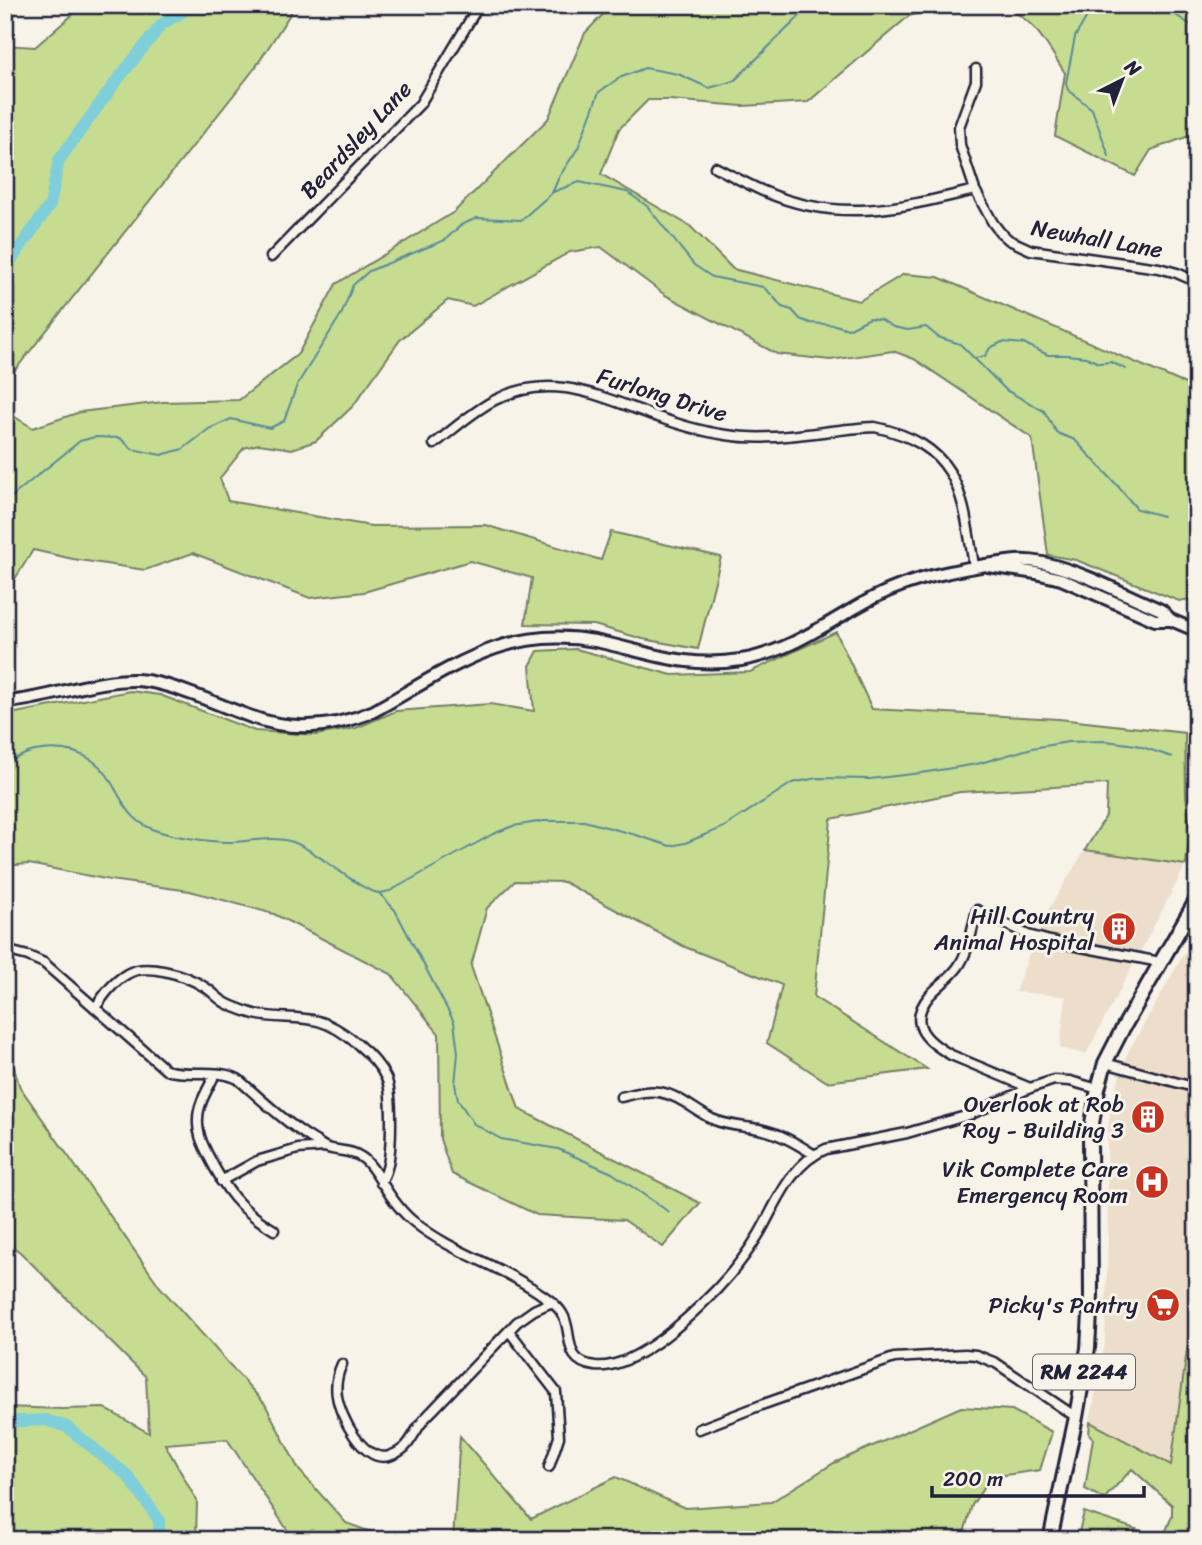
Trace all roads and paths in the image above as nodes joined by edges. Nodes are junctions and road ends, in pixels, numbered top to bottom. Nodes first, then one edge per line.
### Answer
1 (480, 5) edge
2 (976, 69) dead end
3 (715, 167) dead end
4 (975, 190) junction
5 (271, 257) dead end
6 (1197, 282) edge
7 (435, 444) dead end
8 (980, 566) junction
9 (1197, 631) edge
10 (5, 702) edge
11 (1197, 899) edge
12 (5, 950) edge
13 (1160, 962) junction
14 (95, 1008) junction
15 (1105, 1063) junction
16 (215, 1074) junction
17 (1030, 1088) junction
18 (1098, 1088) junction
19 (1197, 1088) edge
20 (621, 1097) dead end
21 (325, 1147) junction
22 (813, 1154) junction
23 (221, 1181) junction
24 (381, 1182) junction
25 (274, 1230) dead end
26 (552, 1302) junction
27 (509, 1331) junction
28 (342, 1364) dead end
29 (1076, 1416) junction
30 (699, 1429) dead end
31 (549, 1467) dead end
32 (1050, 1540) edge

1 - 5 street, Beardsley Lane
2 - 4 street, Newhall Lane
3 - 4 street
4 - 6 street, Newhall Lane
7 - 8 street, Furlong Drive
8 - 9 street
8 - 10 street
11 - 13 main road, RM 2244
12 - 14 street
13 - 15 main road, RM 2244
13 - 17 street
14 - 16 street
14 - 24 street
15 - 18 main road, RM 2244
15 - 19 street
16 - 21 street
16 - 23 street
17 - 18 street
17 - 22 street
18 - 29 main road, RM 2244
20 - 22 street
21 - 23 street
21 - 24 street
22 - 26 street
23 - 25 street
24 - 26 street
26 - 27 street
27 - 28 street
27 - 31 street
29 - 30 street
29 - 32 main road, RM 2244

